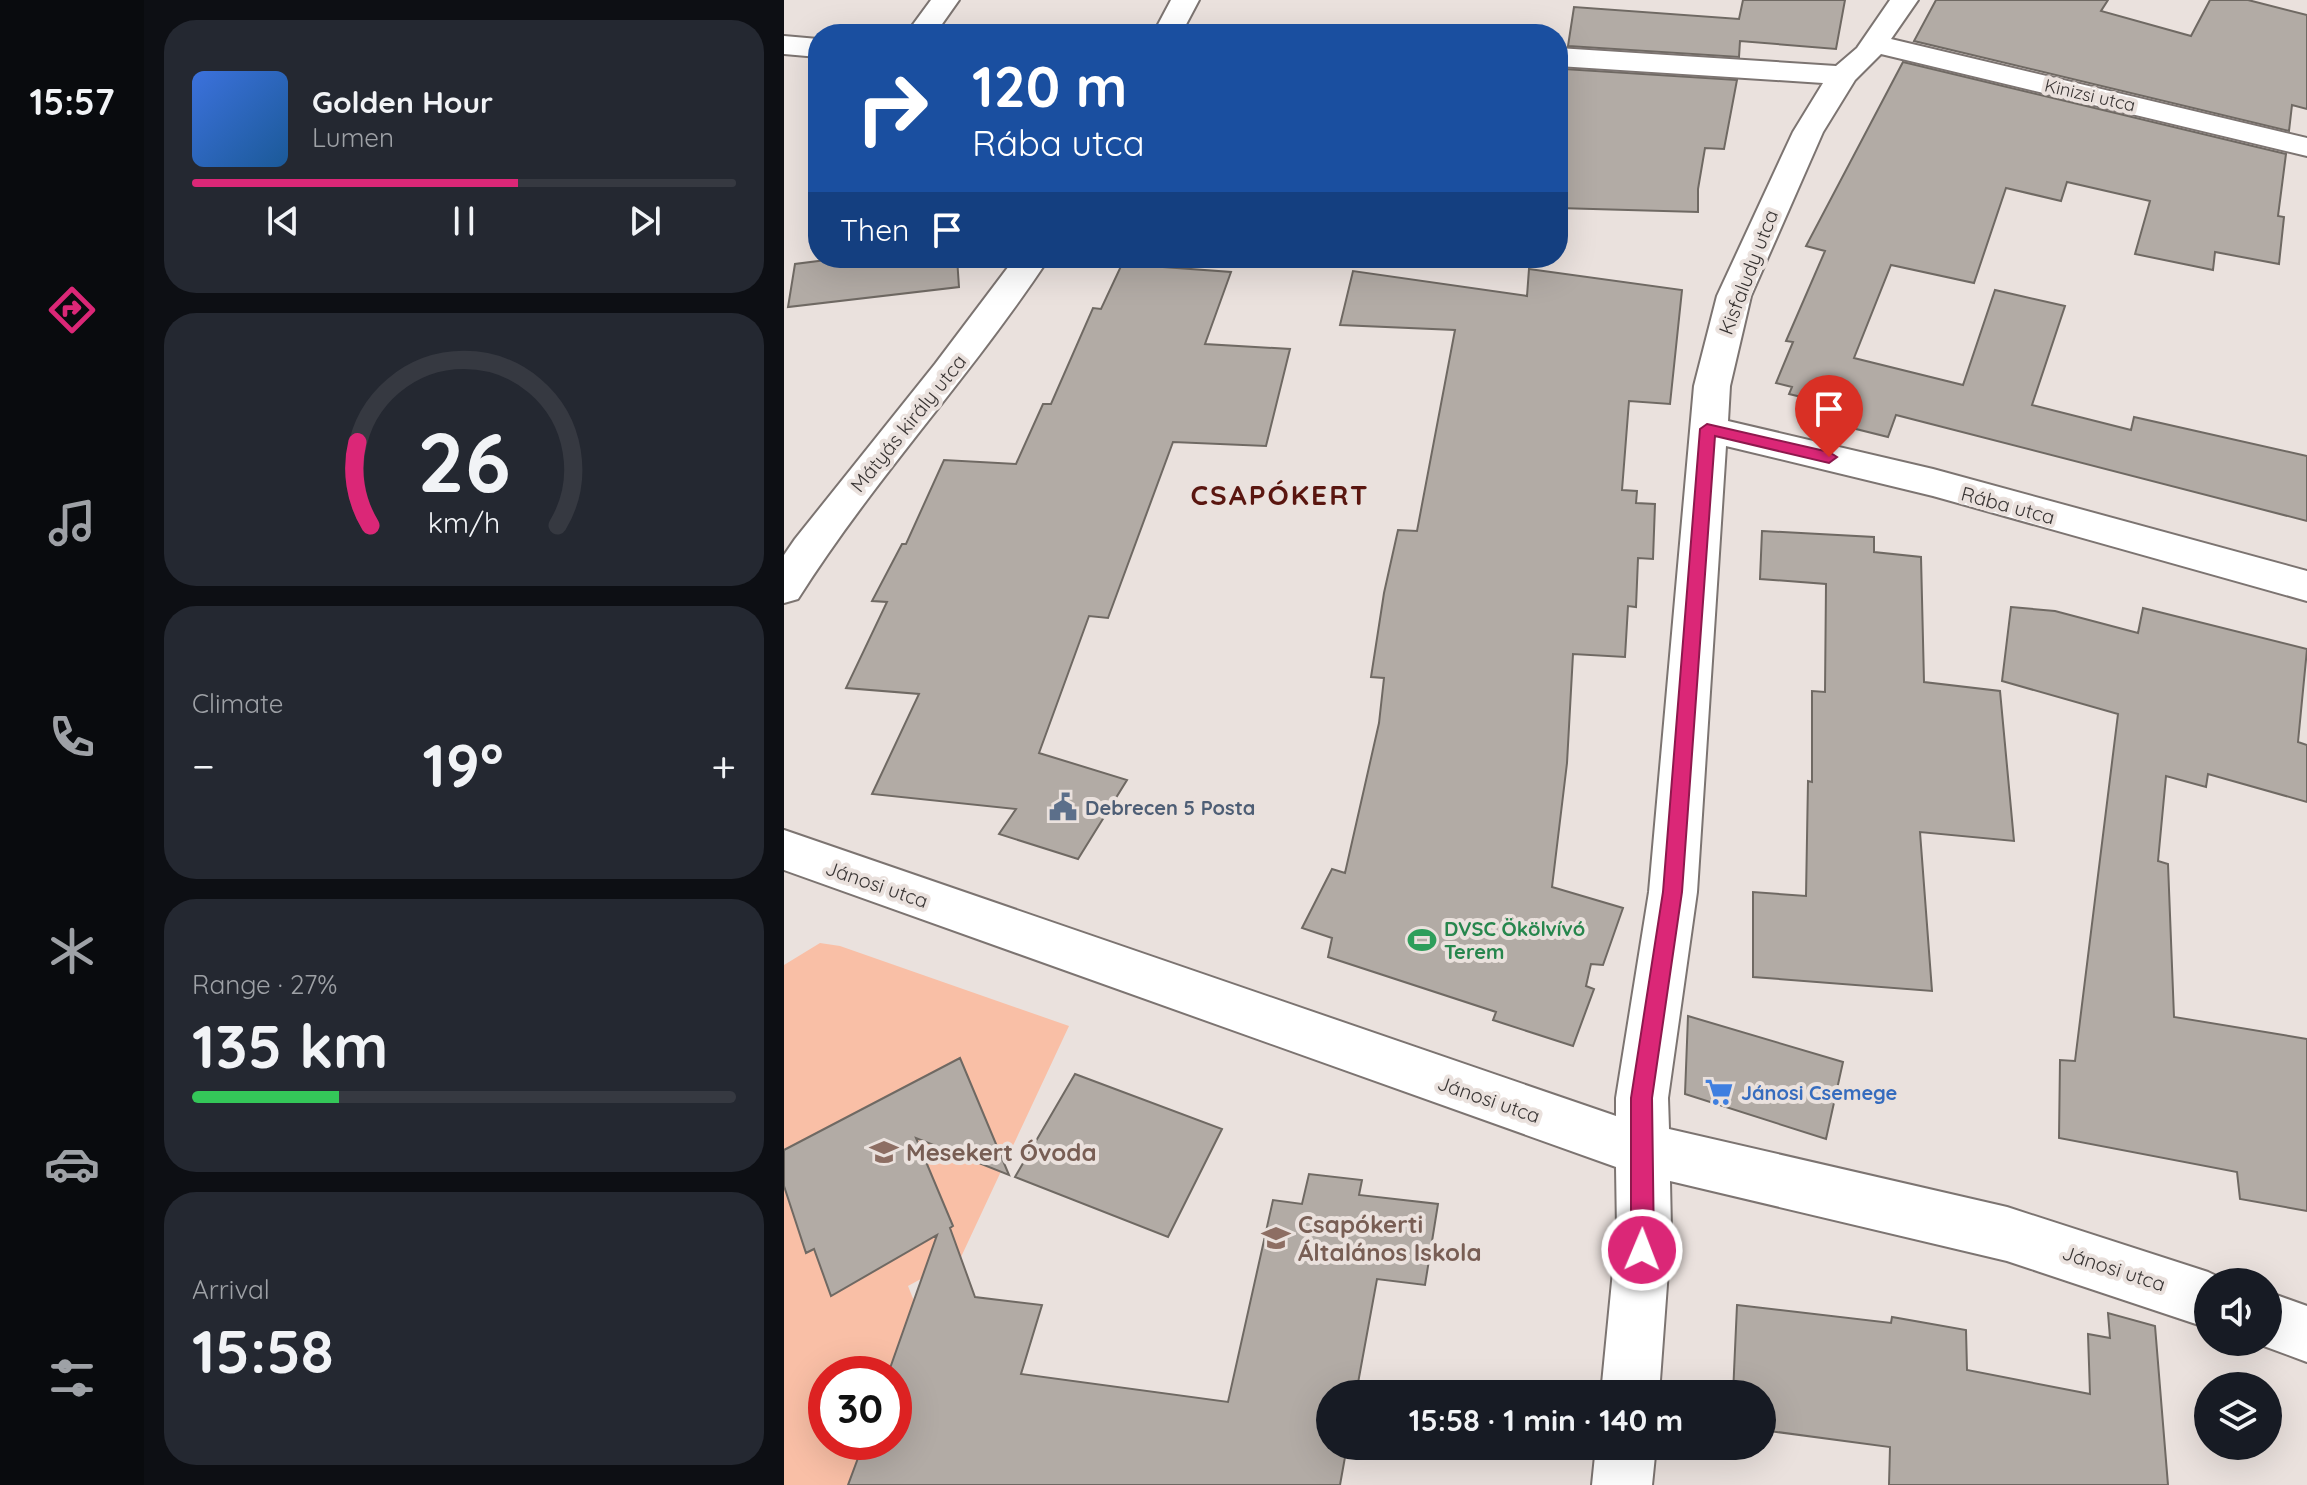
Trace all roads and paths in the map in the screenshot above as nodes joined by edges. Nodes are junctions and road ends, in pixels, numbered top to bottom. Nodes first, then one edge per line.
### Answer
1 (945, 0) edge
2 (1185, 0) edge
3 (1904, 0) edge
4 (927, 24) edge
5 (1178, 24) edge
6 (1874, 44) junction
7 (784, 45) edge
8 (808, 47) edge
9 (1568, 58) edge
10 (1843, 75) junction
11 (2307, 147) edge
12 (1025, 268) edge
13 (1707, 429) junction
14 (2307, 586) edge
15 (784, 588) edge
16 (784, 850) edge
17 (1640, 1148) junction
18 (2194, 1295) edge
19 (2282, 1325) edge
20 (2307, 1334) edge
21 (1631, 1380) edge
22 (1625, 1460) edge
23 (1622, 1485) edge

1 - 4 street
2 - 5 street
3 - 6 street, Kisfaludy utca
6 - 10 street, Kisfaludy utca
6 - 11 street, Kinizsi utca
7 - 8 street
9 - 10 street
10 - 13 street, Kisfaludy utca
12 - 15 street, Mátyás király utca
13 - 14 street, Rába utca
13 - 17 street, Kisfaludy utca
16 - 17 street, Jánosi utca
17 - 18 street, Jánosi utca
17 - 21 street, Kisfaludy utca
19 - 20 street
22 - 23 street

